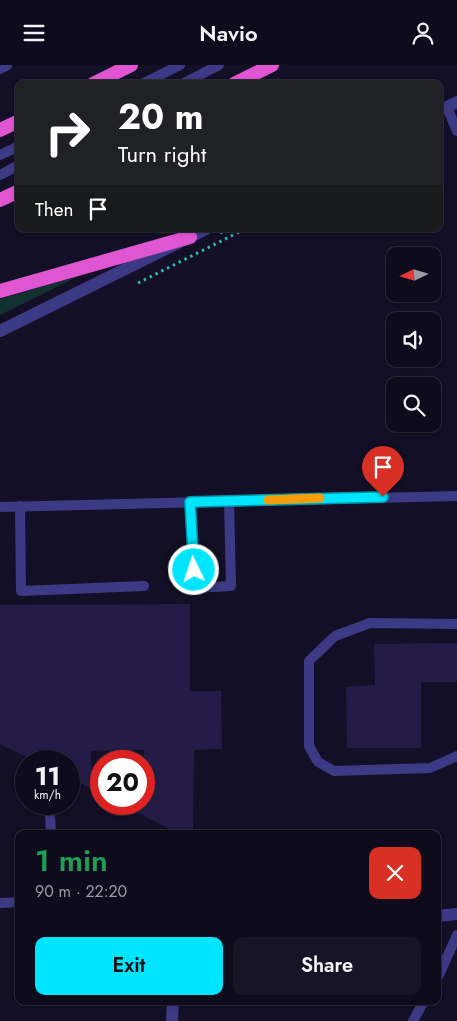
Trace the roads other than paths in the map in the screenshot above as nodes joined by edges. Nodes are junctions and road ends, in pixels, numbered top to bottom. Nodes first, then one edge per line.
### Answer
1 (6, 65) edge
2 (130, 65) edge
3 (180, 65) edge
4 (220, 65) edge
5 (272, 65) edge
6 (0, 68) edge
7 (101, 80) edge
8 (150, 80) edge
9 (190, 80) edge
10 (242, 80) edge
11 (448, 107) edge
12 (15, 123) edge
13 (0, 130) edge
14 (457, 131) edge
15 (15, 147) edge
16 (0, 155) edge
17 (15, 167) edge
18 (0, 175) edge
19 (15, 193) edge
20 (0, 200) edge
21 (200, 232) edge
22 (190, 237) junction
23 (0, 291) edge
24 (0, 331) edge
25 (457, 496) edge
26 (229, 501) junction
27 (190, 502) junction
28 (20, 506) junction
29 (0, 507) edge
30 (144, 586) dead end
31 (457, 624) edge
32 (457, 756) edge
33 (50, 815) dead end
34 (51, 830) edge
35 (0, 903) edge
36 (15, 903) edge
37 (457, 914) edge
38 (441, 916) edge
39 (457, 935) edge
40 (441, 971) edge
41 (173, 1005) edge
42 (422, 1005) edge
43 (172, 1021) edge
44 (414, 1021) edge

1 - 6 street
2 - 7 highway
3 - 8 lane
4 - 9 lane
5 - 10 highway
11 - 14 lane
12 - 13 highway
15 - 16 lane
17 - 18 lane
19 - 20 highway
21 - 22 street
22 - 23 highway
22 - 24 street
25 - 26 lane
26 - 27 lane
26 - 27 lane
27 - 28 lane
28 - 29 lane
28 - 30 lane
31 - 32 lane
33 - 34 lane
35 - 36 lane
37 - 38 street
39 - 40 lane
41 - 43 street
42 - 44 lane

